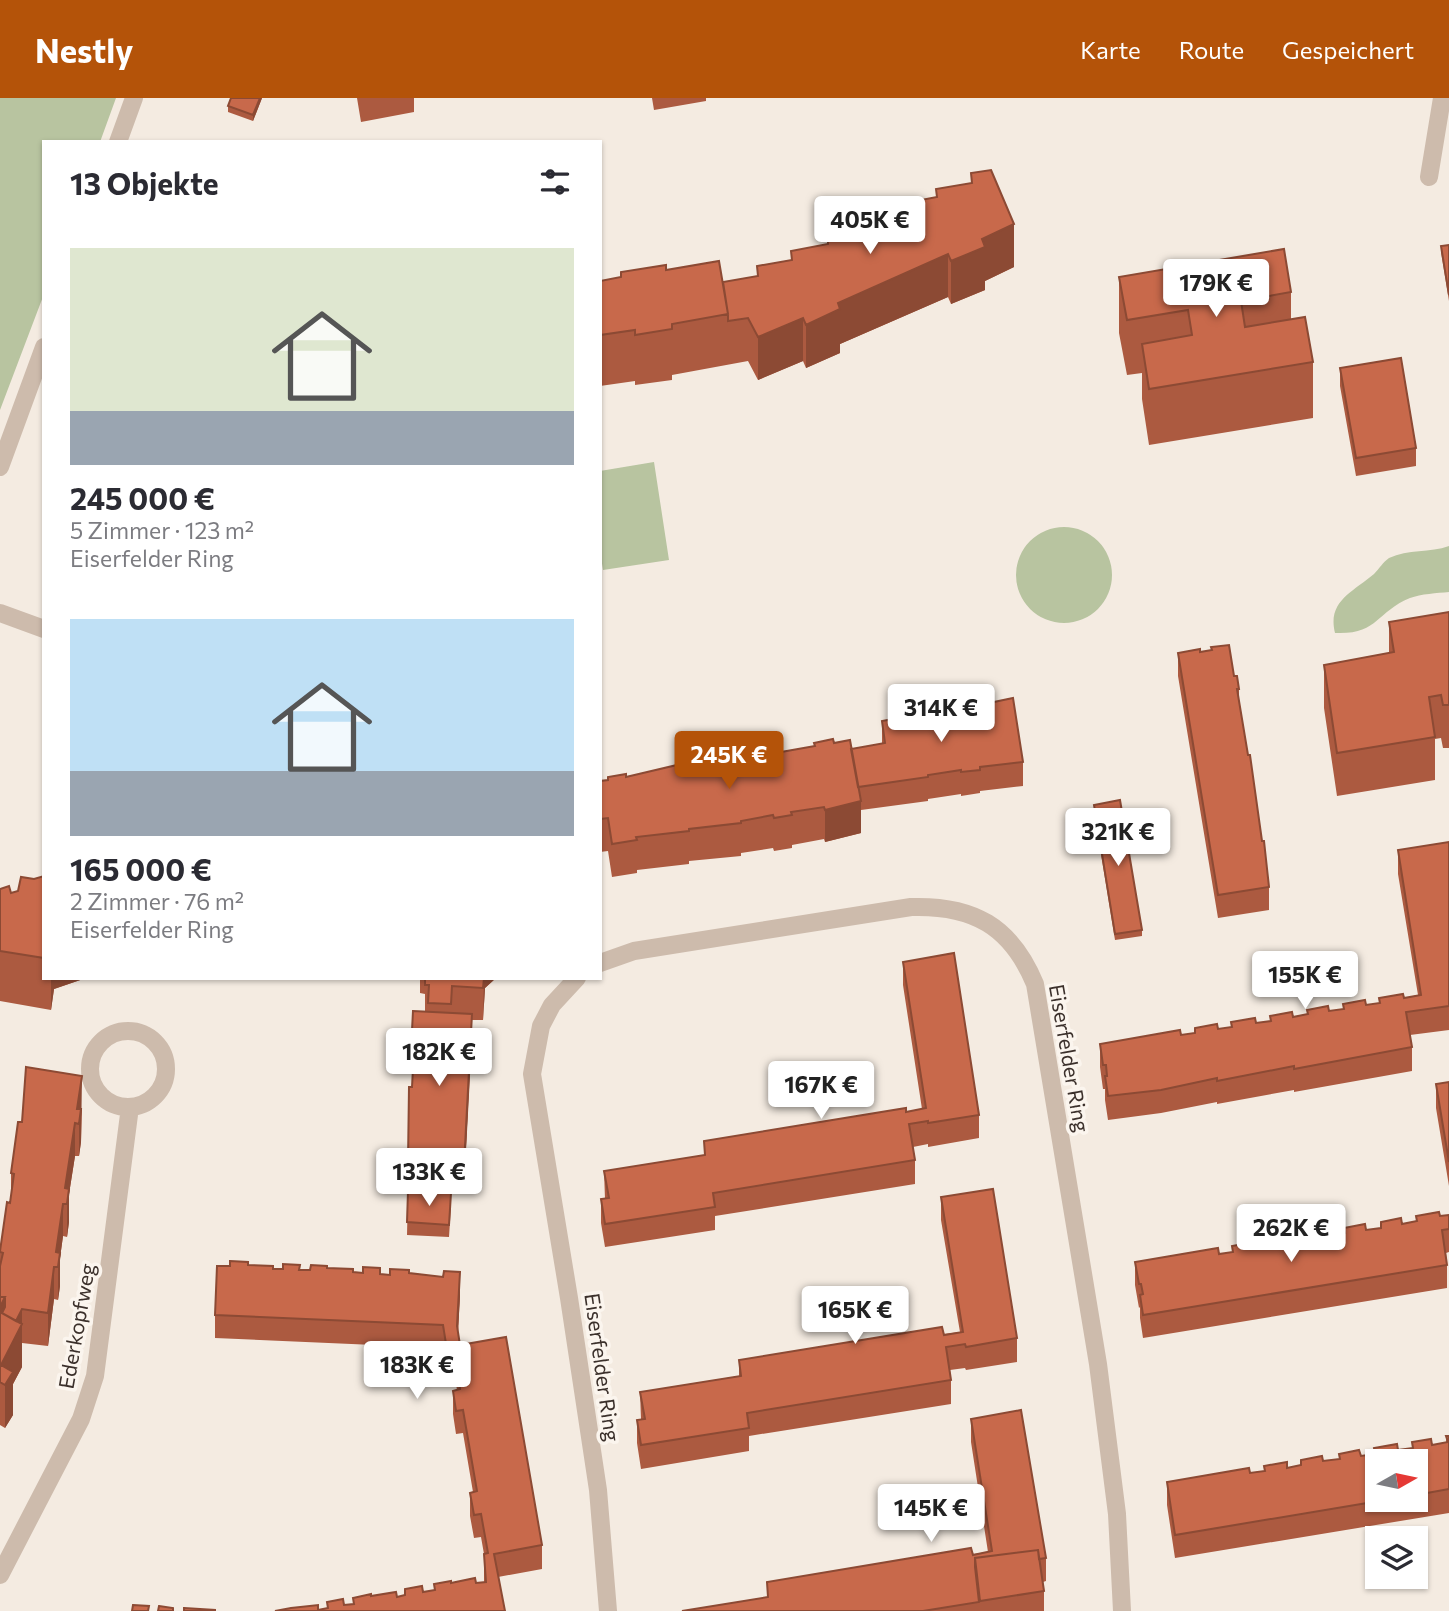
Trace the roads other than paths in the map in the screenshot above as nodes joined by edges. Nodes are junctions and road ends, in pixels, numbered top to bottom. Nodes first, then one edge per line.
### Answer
1 (134, 98) edge
2 (1442, 98) edge
3 (119, 140) edge
4 (1429, 177) dead end
5 (42, 352) edge
6 (0, 467) edge
7 (0, 612) edge
8 (42, 628) edge
9 (602, 962) edge
10 (576, 980) edge
11 (130, 1107) junction
12 (0, 1575) edge
13 (608, 1611) edge
14 (1122, 1611) edge

1 - 3 street
2 - 4 street
5 - 6 street
7 - 8 street
9 - 14 street, Eiserfelder Ring
10 - 13 street, Eiserfelder Ring
11 - 11 street
11 - 12 street, Ederkopfweg

